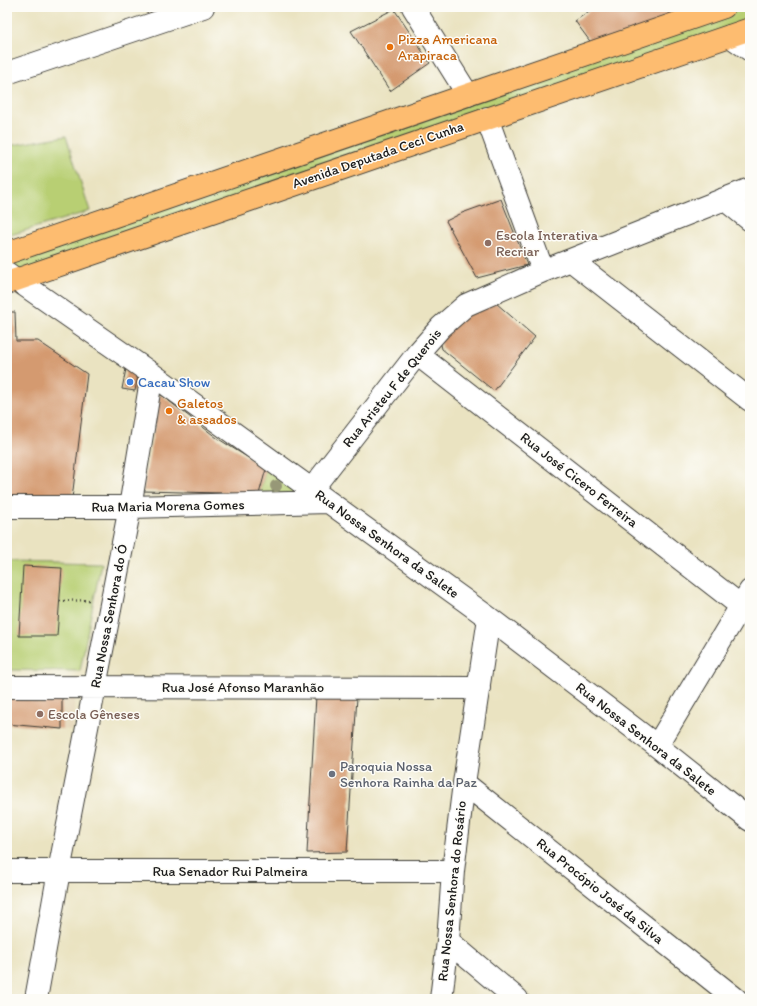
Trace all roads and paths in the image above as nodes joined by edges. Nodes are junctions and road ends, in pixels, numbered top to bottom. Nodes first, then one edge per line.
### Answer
1 (203, 7) edge
2 (413, 7) edge
3 (724, 7) edge
4 (691, 12) edge
5 (151, 15) edge
6 (750, 29) edge
7 (730, 36) junction
8 (750, 50) edge
9 (7, 72) edge
10 (468, 95) junction
11 (487, 118) junction
12 (750, 188) edge
13 (724, 199) junction
14 (750, 220) edge
15 (7, 253) edge
16 (572, 261) junction
17 (543, 271) junction
18 (10, 279) edge
19 (416, 354) junction
20 (152, 374) junction
21 (750, 400) edge
22 (312, 490) junction
23 (329, 502) junction
24 (7, 507) edge
25 (130, 507) junction
26 (745, 598) edge
27 (94, 600) dead end
28 (60, 601) dead end
29 (489, 618) junction
30 (96, 686) junction
31 (7, 687) edge
32 (479, 688) junction
33 (657, 746) junction
34 (464, 783) junction
35 (750, 820) edge
36 (7, 871) edge
37 (59, 871) junction
38 (453, 871) junction
39 (448, 941) junction
40 (36, 999) edge
41 (441, 999) edge
42 (517, 999) edge
43 (736, 999) edge

1 - 5 street
2 - 10 street
3 - 4 main road, Avenida Deputada Ceci Cunha
4 - 10 main road, Avenida Deputada Ceci Cunha
5 - 9 street
6 - 7 main road, Avenida Deputada Ceci Cunha
7 - 8 street
7 - 11 main road, Avenida Deputada Ceci Cunha
10 - 15 main road, Avenida Deputada Ceci Cunha
11 - 17 street
11 - 18 main road, Avenida Deputada Ceci Cunha
12 - 13 street, Rua Aristeu F de Querois
13 - 14 street
13 - 16 street, Rua Aristeu F de Querois
16 - 17 street, Rua Aristeu F de Querois
16 - 21 street
17 - 19 street, Rua Aristeu F de Querois
18 - 20 street, Rua Nossa Senhora da Salete
19 - 22 street, Rua Aristeu F de Querois
19 - 26 street, Rua José Cicero Ferreira
20 - 22 street, Rua Nossa Senhora da Salete
20 - 25 street, Rua Nossa Senhora do Ó
22 - 23 street, Rua Nossa Senhora da Salete
23 - 25 street, Rua Maria Morena Gomes
23 - 29 street, Rua Nossa Senhora da Salete
24 - 25 street, Rua Maria Morena Gomes
25 - 30 street, Rua Nossa Senhora do Ó
26 - 33 street
27 - 28 path
29 - 32 street, Rua Nossa Senhora do Rosário
29 - 33 street, Rua Nossa Senhora da Salete
30 - 31 street, Rua José Afonso Maranhão
30 - 32 street, Rua José Afonso Maranhão
30 - 37 street, Rua Nossa Senhora do Ó
32 - 34 street, Rua Nossa Senhora do Rosário
33 - 35 street, Rua Nossa Senhora da Salete
34 - 38 street, Rua Nossa Senhora do Rosário
34 - 43 street, Rua Procópio José da Silva
36 - 37 street, Rua Senador Rui Palmeira
37 - 38 street, Rua Senador Rui Palmeira
37 - 40 street, Rua Nossa Senhora do Ó
38 - 39 street, Rua Nossa Senhora do Rosário
39 - 41 street, Rua Nossa Senhora do Rosário
39 - 42 street

